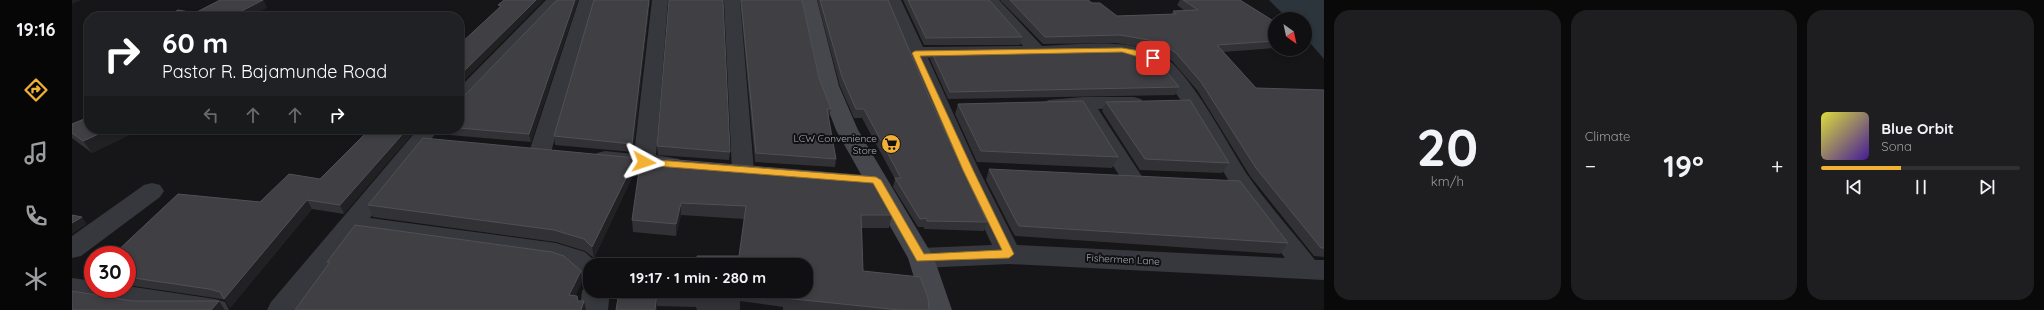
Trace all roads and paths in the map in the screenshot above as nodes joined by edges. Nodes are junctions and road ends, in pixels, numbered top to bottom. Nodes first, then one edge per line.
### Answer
1 (554, 0) edge
2 (587, 0) edge
3 (660, 0) edge
4 (732, 0) edge
5 (809, 0) edge
6 (892, 0) edge
7 (990, 0) edge
8 (1036, 51) junction
9 (915, 53) junction
10 (464, 93) edge
11 (1192, 102) junction
12 (1084, 103) junction
13 (1038, 104) edge
14 (939, 106) junction
15 (962, 106) edge
16 (430, 137) edge
17 (518, 150) edge
18 (540, 152) junction
19 (563, 154) edge
20 (585, 156) edge
21 (644, 162) junction
22 (690, 166) edge
23 (720, 169) edge
24 (743, 170) junction
25 (968, 170) junction
26 (991, 171) edge
27 (766, 172) edge
28 (1108, 176) edge
29 (853, 178) edge
30 (1132, 178) junction
31 (1155, 179) edge
32 (876, 180) junction
33 (1218, 182) edge
34 (1241, 183) junction
35 (152, 192) dead end
36 (350, 224) junction
37 (72, 249) edge
38 (1009, 254) junction
39 (921, 258) junction
40 (583, 266) edge
41 (1316, 270) edge
42 (72, 289) edge
43 (595, 298) edge
44 (214, 310) edge
45 (281, 310) edge
46 (594, 310) edge
47 (938, 310) edge

1 - 10 street
2 - 18 street
3 - 21 street
4 - 24 street
5 - 32 street
6 - 9 street
7 - 8 street
8 - 9 street
8 - 11 street
9 - 14 street
11 - 12 street
11 - 34 street
12 - 13 street
12 - 30 street
14 - 15 street
14 - 25 street
16 - 36 street
17 - 18 street
18 - 19 street
20 - 21 street
21 - 22 street
23 - 24 street
24 - 27 street
25 - 26 street
25 - 38 street
28 - 30 street
29 - 32 street
30 - 31 street
32 - 39 street
33 - 34 street
34 - 41 street
35 - 37 street
36 - 40 street
36 - 45 street
38 - 39 street, Fishermen Lane
38 - 41 street, Fishermen Lane
39 - 47 street
42 - 44 street
43 - 46 street

